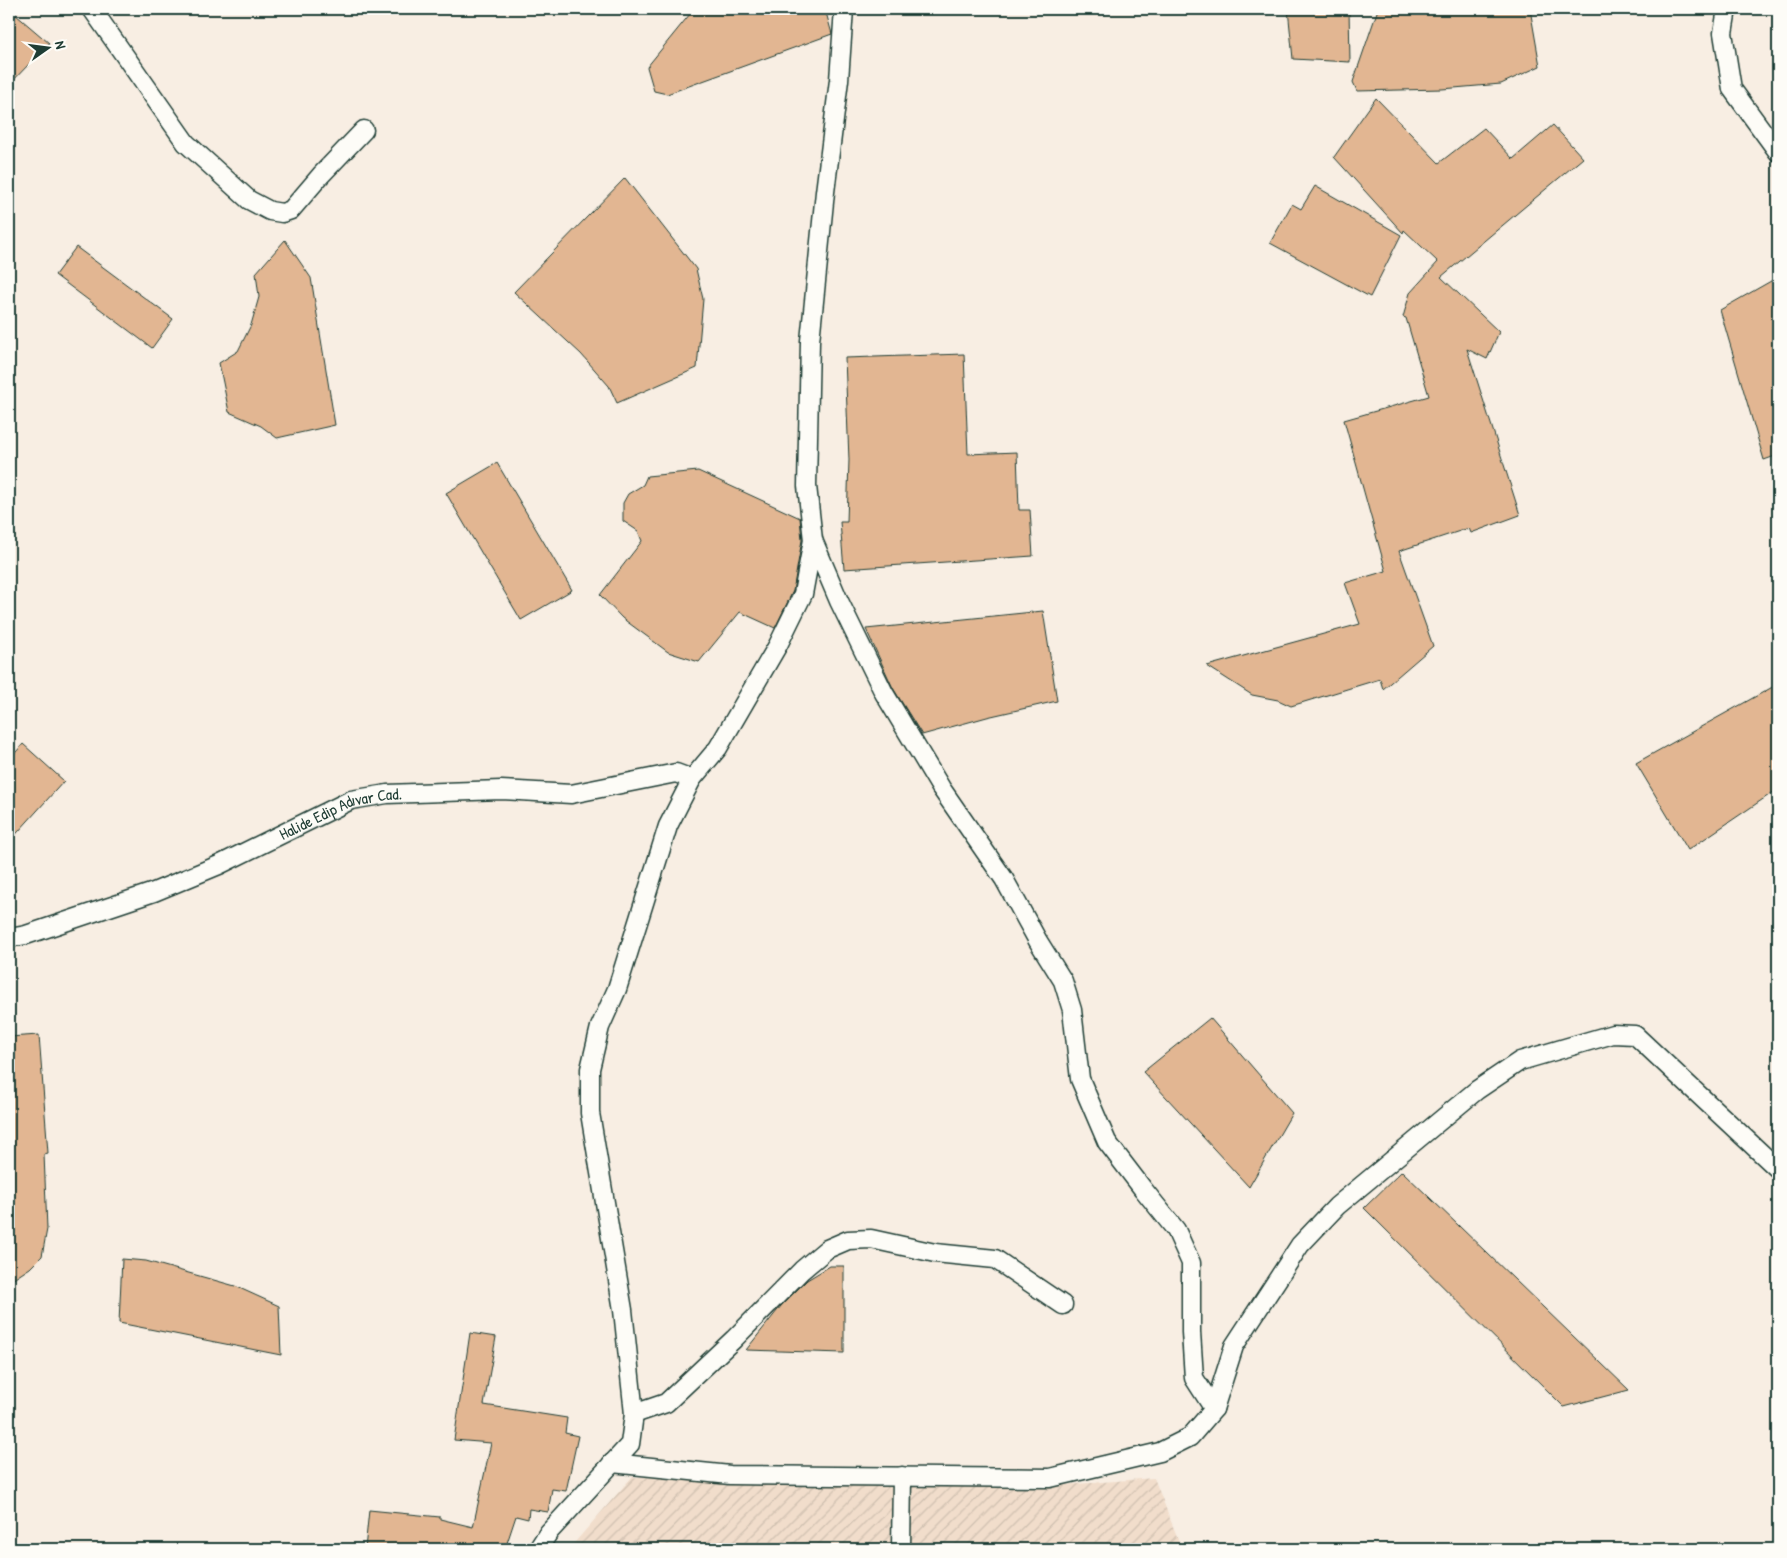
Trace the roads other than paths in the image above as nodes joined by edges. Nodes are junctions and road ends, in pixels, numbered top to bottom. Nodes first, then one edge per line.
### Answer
1 (92, 9) edge
2 (844, 9) edge
3 (1726, 9) edge
4 (364, 130) dead end
5 (1778, 152) edge
6 (813, 540) junction
7 (692, 779) junction
8 (9, 938) edge
9 (1778, 1169) edge
10 (1063, 1305) dead end
11 (1214, 1409) junction
12 (634, 1414) junction
13 (612, 1463) junction
14 (902, 1476) junction
15 (538, 1549) edge
16 (901, 1549) edge

1 - 4 street
2 - 6 street
3 - 5 street
6 - 7 street
6 - 11 street
7 - 8 street, Halide Edip Adıvar Cad.
7 - 12 street
9 - 11 street
10 - 12 street
11 - 14 street
12 - 13 street
13 - 14 street
13 - 15 street
14 - 16 street

